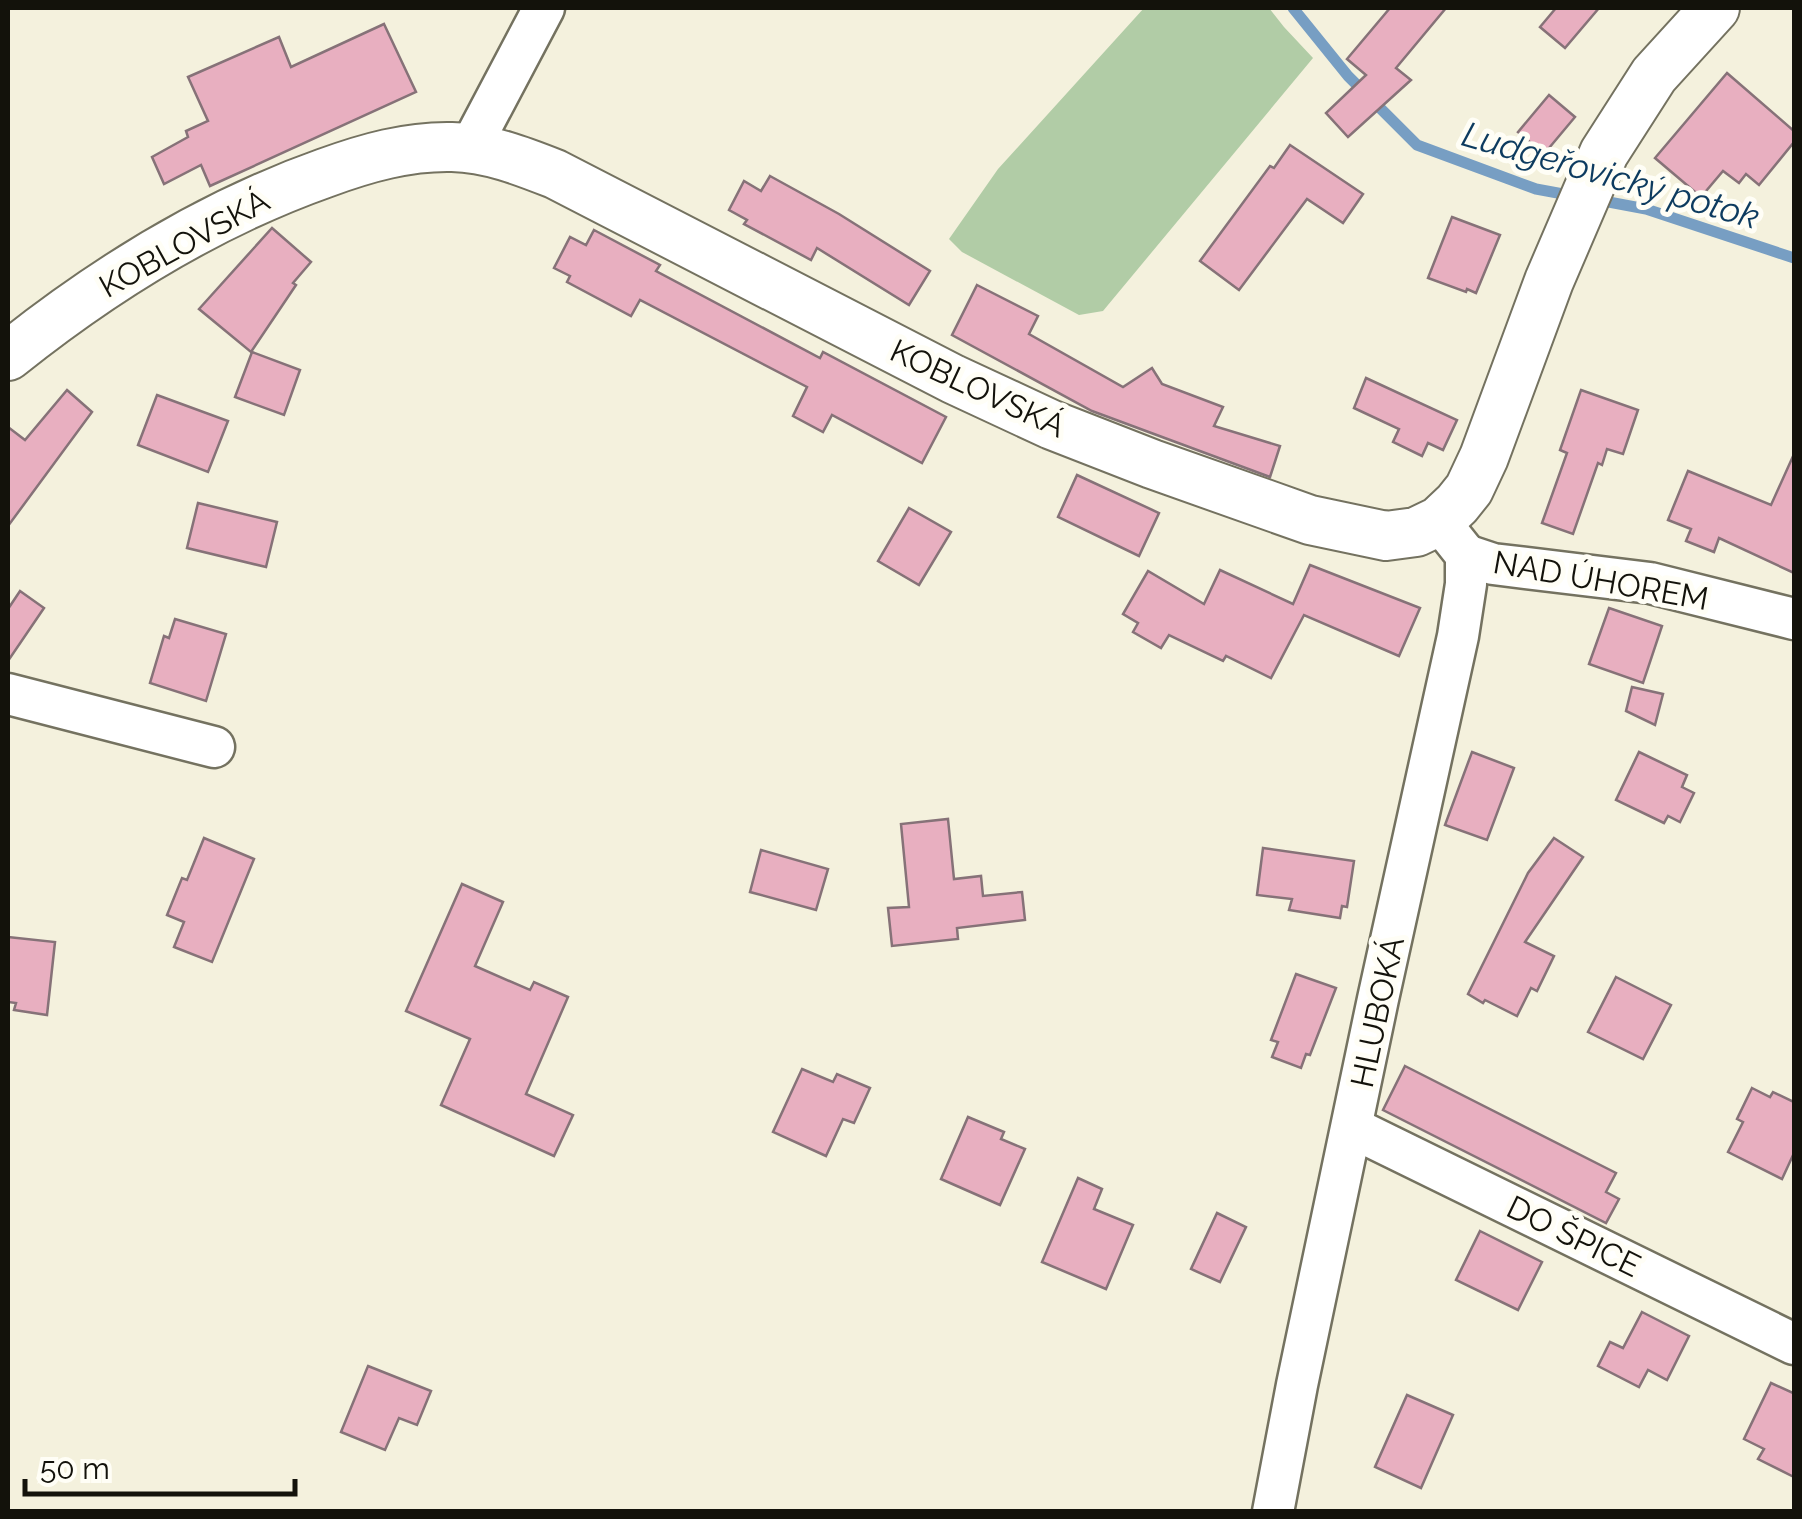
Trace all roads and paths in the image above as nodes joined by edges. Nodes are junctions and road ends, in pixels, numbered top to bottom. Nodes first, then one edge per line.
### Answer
1 (544, 8) edge
2 (1715, 8) edge
3 (470, 148) junction
4 (8, 356) edge
5 (1453, 538) junction
6 (1794, 619) edge
7 (8, 694) edge
8 (214, 747) dead end
9 (1353, 1128) junction
10 (1794, 1344) edge
11 (1273, 1512) edge

1 - 3 street
2 - 5 street
3 - 4 street, KOBLOVSKÁ
3 - 5 street, KOBLOVSKÁ
5 - 6 street, NAD ÚHOREM
5 - 9 street, HLUBOKÁ
7 - 8 street
9 - 10 street, DO ŠPICE
9 - 11 street, HLUBOKÁ

